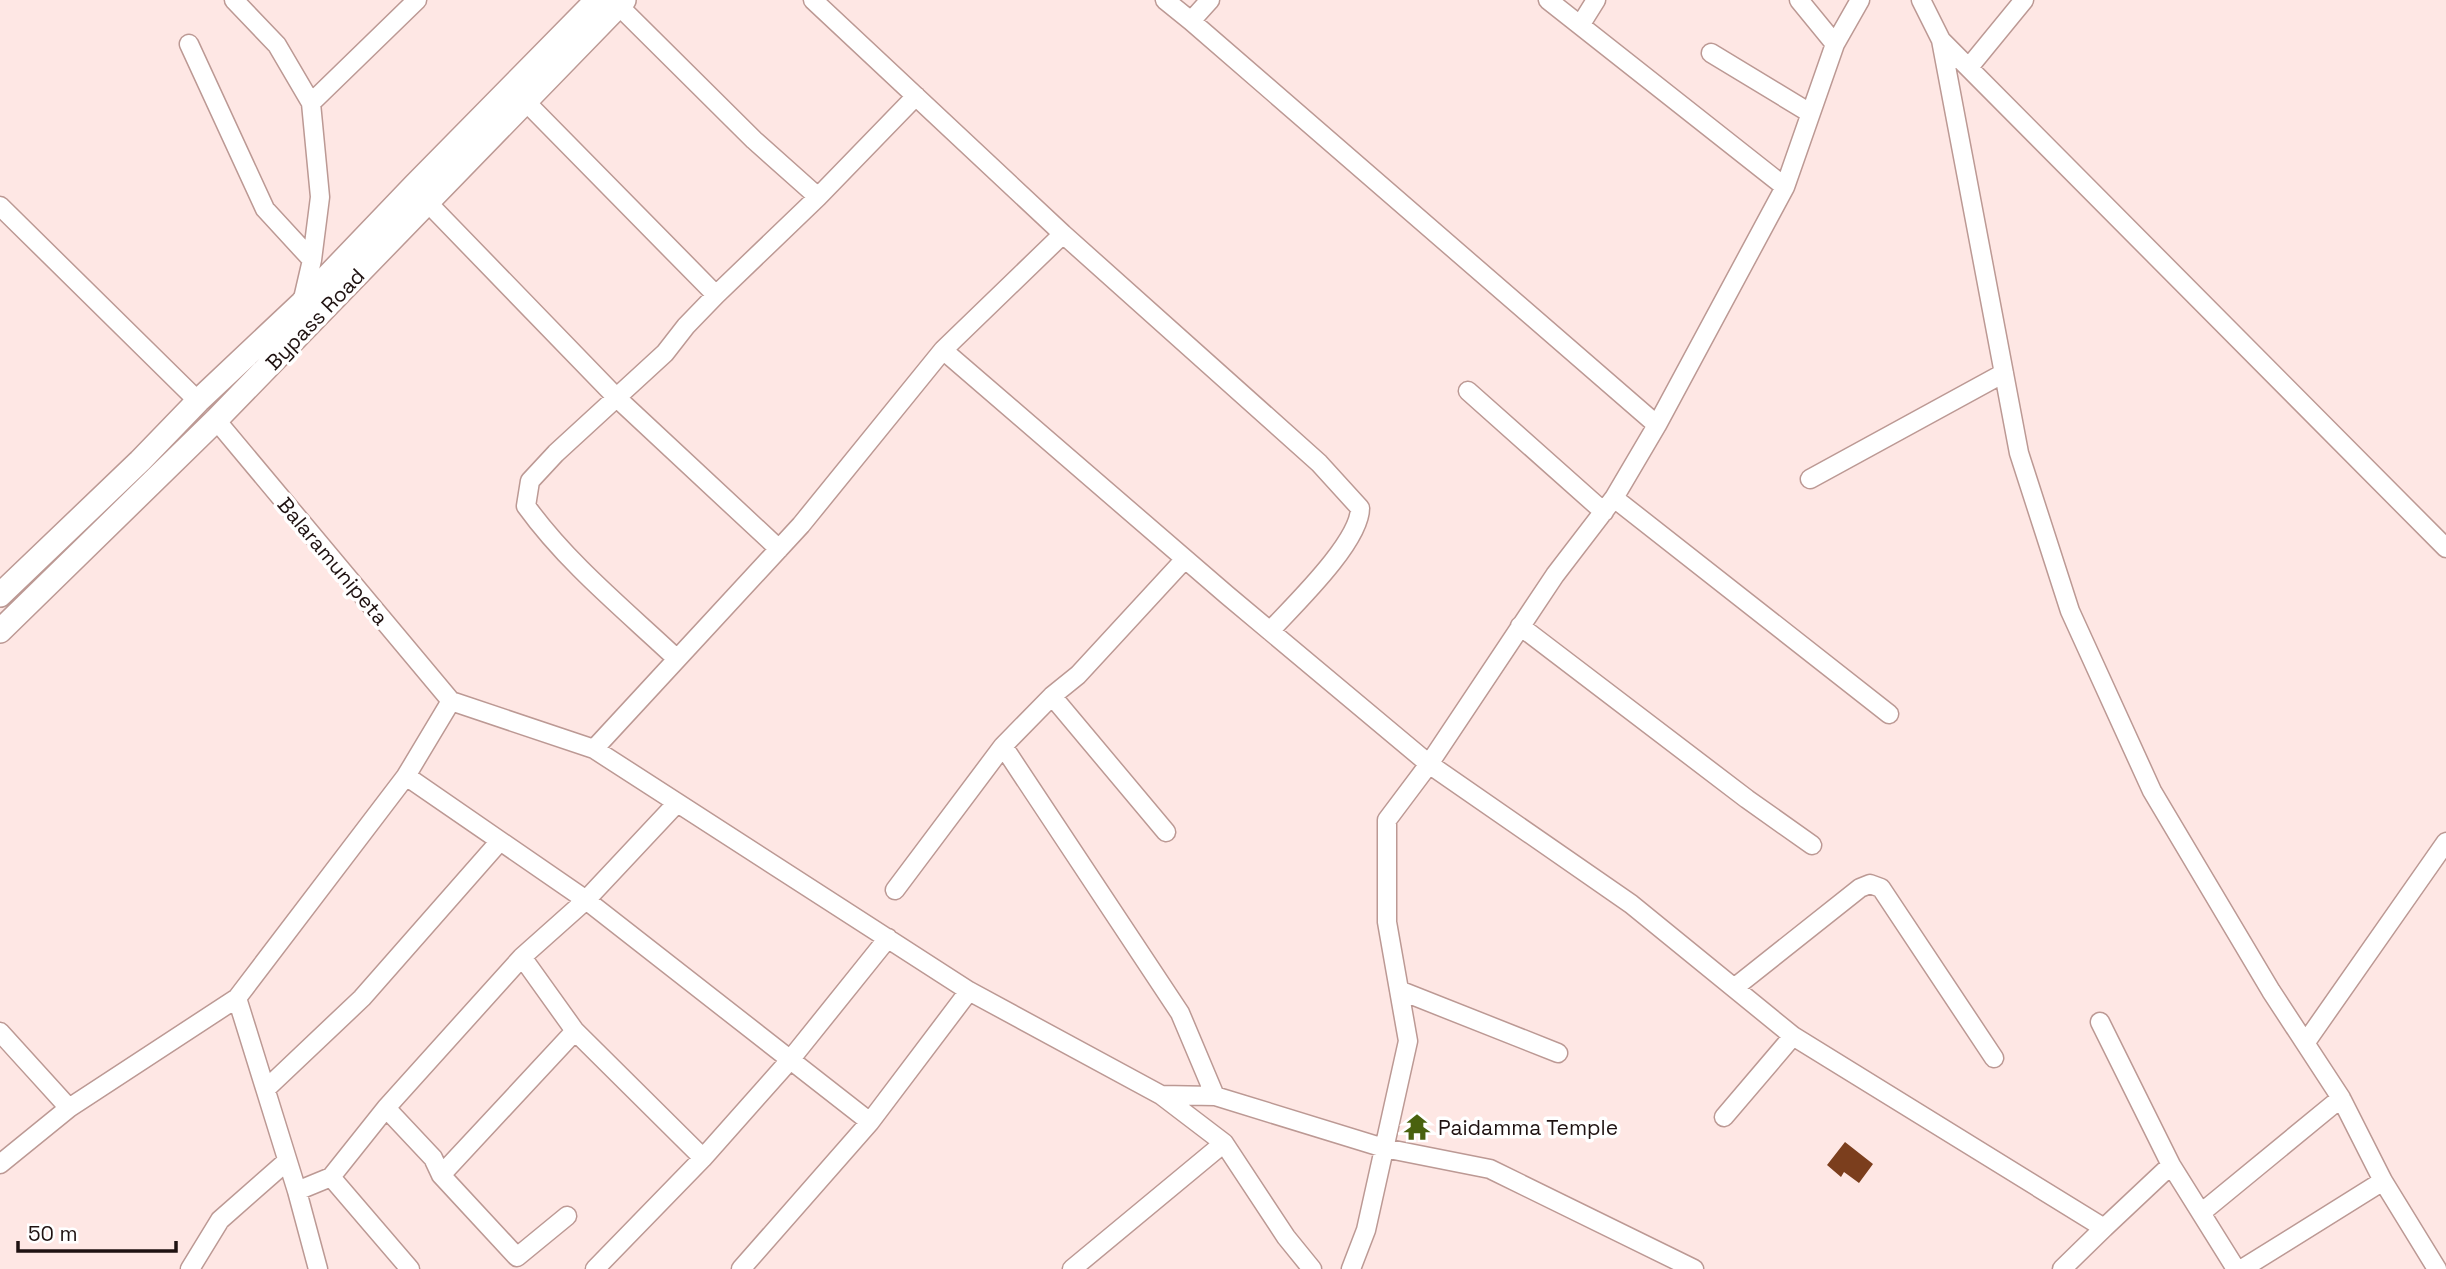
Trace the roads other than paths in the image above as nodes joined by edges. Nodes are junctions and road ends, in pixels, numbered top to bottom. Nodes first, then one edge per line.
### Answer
1 (234, 0) edge
2 (417, 0) edge
3 (813, 0) edge
4 (1165, 0) edge
5 (1210, 0) edge
6 (1548, 0) edge
7 (1597, 0) edge
8 (1799, 0) edge
9 (1860, 0) edge
10 (1921, 0) edge
11 (2024, 0) edge
12 (613, 2) edge
13 (1191, 21) junction
14 (1581, 24) junction
15 (1941, 40) junction
16 (189, 44) dead end
17 (1835, 44) junction
18 (1711, 53) dead end
19 (1970, 66) junction
20 (916, 96) junction
21 (526, 102) junction
22 (311, 103) junction
23 (1810, 113) junction
24 (1785, 187) junction
25 (818, 197) junction
26 (428, 203) junction
27 (0, 206) edge
28 (1063, 234) junction
29 (312, 260) junction
30 (716, 295) junction
31 (302, 303) junction
32 (943, 350) junction
33 (2004, 373) junction
34 (1468, 391) dead end
35 (617, 398) junction
36 (198, 401) junction
37 (216, 420) junction
38 (1657, 425) junction
39 (1810, 479) dead end
40 (1609, 505) junction
41 (2446, 548) edge
42 (779, 549) junction
43 (1185, 559) junction
44 (0, 595) edge
45 (1520, 626) junction
46 (0, 631) edge
47 (1270, 631) junction
48 (677, 659) junction
49 (1052, 696) junction
50 (451, 701) junction
51 (1889, 714) dead end
52 (1003, 746) junction
53 (594, 749) junction
54 (1429, 764) junction
55 (406, 776) junction
56 (677, 803) junction
57 (1166, 832) dead end
58 (500, 841) junction
59 (2446, 842) edge
60 (1812, 845) dead end
61 (895, 890) dead end
62 (586, 901) junction
63 (888, 938) junction
64 (522, 957) junction
65 (1734, 988) junction
66 (1399, 990) junction
67 (970, 991) junction
68 (237, 998) junction
69 (2100, 1023) dead end
70 (575, 1031) junction
71 (0, 1032) edge
72 (1793, 1035) junction
73 (2306, 1042) junction
74 (1558, 1053) dead end
75 (1994, 1058) dead end
76 (790, 1060) junction
77 (267, 1088) junction
78 (1161, 1095) junction
79 (1215, 1096) junction
80 (2341, 1098) junction
81 (69, 1108) junction
82 (386, 1108) junction
83 (1724, 1117) dead end
84 (870, 1122) junction
85 (1224, 1143) junction
86 (1384, 1148) junction
87 (703, 1158) junction
88 (287, 1161) junction
89 (0, 1164) edge
90 (2171, 1165) junction
91 (441, 1175) junction
92 (331, 1177) junction
93 (2383, 1181) junction
94 (298, 1191) junction
95 (2201, 1213) junction
96 (567, 1216) dead end
97 (2104, 1228) junction
98 (190, 1269) edge
99 (318, 1269) edge
100 (410, 1269) edge
101 (595, 1269) edge
102 (740, 1269) edge
103 (1072, 1269) edge
104 (1312, 1269) edge
105 (1352, 1269) edge
106 (1694, 1269) edge
107 (2062, 1269) edge
108 (2236, 1269) edge
109 (2242, 1269) edge
110 (2437, 1269) edge

1 - 22 street
2 - 22 street
3 - 20 street
4 - 13 street
5 - 13 street
6 - 14 street
7 - 14 street
8 - 17 street
9 - 17 street
10 - 15 street
11 - 19 street
12 - 21 main road, Bypass Road
12 - 25 street
12 - 31 main road, Bypass Road
13 - 38 street
14 - 24 street
15 - 19 street
15 - 33 street
16 - 29 street
17 - 23 street
18 - 23 street
19 - 41 street
20 - 25 street
20 - 28 street
21 - 26 main road, Bypass Road
21 - 30 street
22 - 29 street
23 - 24 street
24 - 38 street
25 - 30 street
26 - 35 street
26 - 37 main road, Bypass Road
27 - 36 street
28 - 32 street
28 - 47 street
29 - 31 street
30 - 35 street
31 - 36 main road, Bypass Road
32 - 42 street
32 - 43 street
33 - 39 street
33 - 73 street
34 - 40 street
35 - 42 street
35 - 48 street
36 - 44 main road, Bypass Road
37 - 46 main road, Bypass Road
37 - 50 street, Balaramunipeta
38 - 40 street
40 - 45 street
40 - 51 street
42 - 48 street
43 - 47 street
43 - 49 street
45 - 54 street
45 - 60 street
47 - 54 street
48 - 53 street
49 - 52 street
49 - 57 street
50 - 53 street
50 - 55 street
52 - 61 street
52 - 79 street
53 - 56 street
54 - 65 street
54 - 66 street
55 - 58 street
55 - 68 street
56 - 62 street
56 - 63 street
58 - 62 street
58 - 77 street
59 - 73 street
62 - 64 street
62 - 76 street
63 - 67 street
63 - 76 street
64 - 70 street
64 - 82 street
65 - 72 street
65 - 75 street
66 - 74 street
66 - 86 street
67 - 78 street
67 - 84 street
68 - 77 street
68 - 81 street
69 - 90 street
70 - 87 street
70 - 91 street
71 - 81 street
72 - 83 street
72 - 97 street
73 - 80 street
76 - 84 street
76 - 87 street
77 - 88 street
78 - 79 street
78 - 85 street
79 - 86 street
80 - 93 street
80 - 95 street
81 - 89 street
82 - 91 street
82 - 92 street
84 - 102 street
85 - 103 street
85 - 104 street
86 - 105 street
86 - 106 street
87 - 101 street
88 - 94 street
88 - 98 street
90 - 95 street
90 - 97 street
91 - 96 street
92 - 94 street
92 - 100 street
93 - 109 street
93 - 110 street
94 - 99 street
95 - 108 street
97 - 107 street

